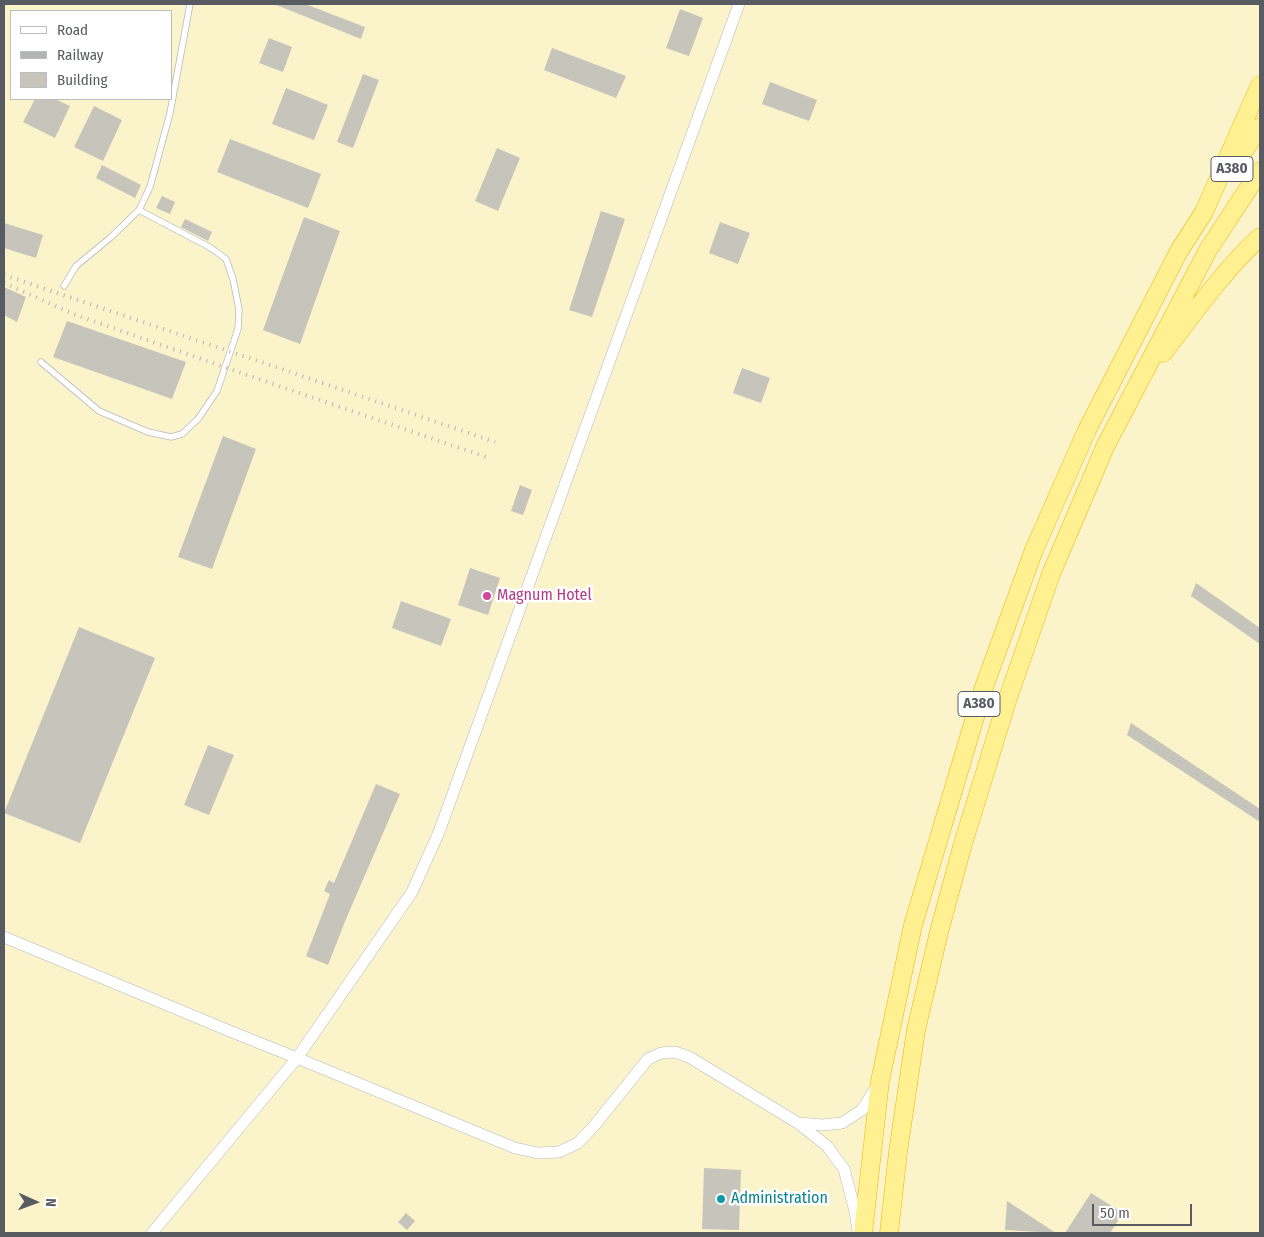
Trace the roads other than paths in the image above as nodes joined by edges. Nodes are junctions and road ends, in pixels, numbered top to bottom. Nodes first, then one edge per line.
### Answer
1 (190, 4) edge
2 (739, 4) edge
3 (1260, 84) edge
4 (1260, 127) edge
5 (1260, 171) edge
6 (139, 210) junction
7 (1204, 212) junction
8 (1260, 237) edge
9 (64, 286) dead end
10 (41, 362) dead end
11 (1134, 391) junction
12 (4, 937) edge
13 (903, 971) junction
14 (929, 977) junction
15 (297, 1058) junction
16 (880, 1081) junction
17 (798, 1123) junction
18 (152, 1233) edge
19 (859, 1233) edge
20 (863, 1233) edge
21 (888, 1233) edge

1 - 6 lane
2 - 15 street
3 - 7 highway
4 - 7 highway, A380
5 - 11 highway, A380
6 - 9 lane
6 - 10 lane
7 - 13 highway, A380
8 - 11 highway
11 - 14 highway, A380
12 - 15 street
13 - 14 highway
13 - 16 highway, A380
14 - 21 highway, A380
15 - 17 street
15 - 18 street
16 - 17 street
16 - 20 highway, A380
17 - 19 street

